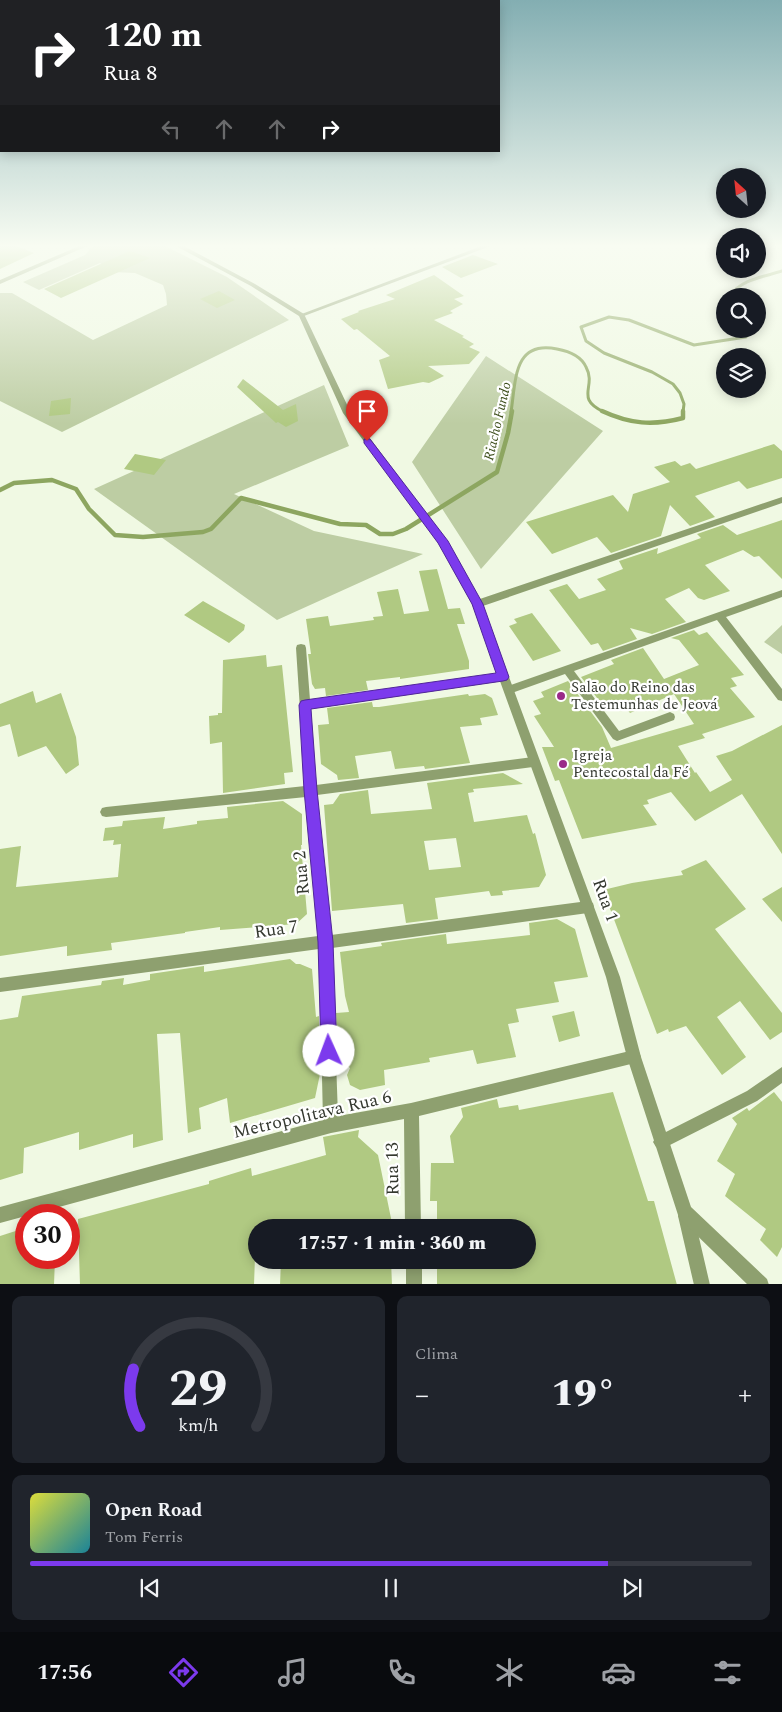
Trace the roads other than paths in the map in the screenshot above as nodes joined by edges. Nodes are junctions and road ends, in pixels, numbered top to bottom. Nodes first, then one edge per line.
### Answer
1 (284, 304) edge
2 (332, 304) edge
3 (302, 315) junction
4 (782, 500) edge
5 (782, 593) edge
6 (477, 604) junction
7 (719, 615) junction
8 (301, 648) dead end
9 (567, 669) junction
10 (503, 677) junction
11 (508, 690) junction
12 (782, 696) edge
13 (305, 705) junction
14 (670, 717) dead end
15 (533, 762) junction
16 (311, 790) junction
17 (106, 812) dead end
18 (588, 907) junction
19 (325, 942) junction
20 (0, 985) edge
21 (634, 1057) junction
22 (782, 1074) edge
23 (411, 1110) junction
24 (331, 1125) junction
25 (662, 1142) junction
26 (685, 1212) junction
27 (0, 1215) edge
28 (413, 1219) edge
29 (414, 1269) edge
30 (414, 1284) edge
31 (702, 1284) edge
32 (761, 1284) edge

1 - 3 street
2 - 3 street
3 - 6 street, Rua 1
4 - 6 street
5 - 7 street
6 - 10 street, Rua 1
7 - 9 street
7 - 12 street
8 - 13 street, Rua 2
9 - 11 street
9 - 14 street
10 - 11 street, Rua 1
10 - 13 street
11 - 15 street, Rua 1
13 - 16 street, Rua 2
15 - 16 street
15 - 18 street, Rua 1
16 - 17 street
16 - 19 street, Rua 2
18 - 19 street, Rua 7
18 - 21 street, Rua 1
19 - 20 street, Rua 7
19 - 24 street, Rua 2
21 - 23 street, Metropolitava Rua 6
21 - 25 street, Rua 1
22 - 25 street
23 - 24 street, Metropolitava Rua 6
23 - 28 street, Rua 13
24 - 27 street, Metropolitava Rua 6
25 - 26 street, Rua 1
26 - 31 street, Rua 1
26 - 32 street
29 - 30 street

